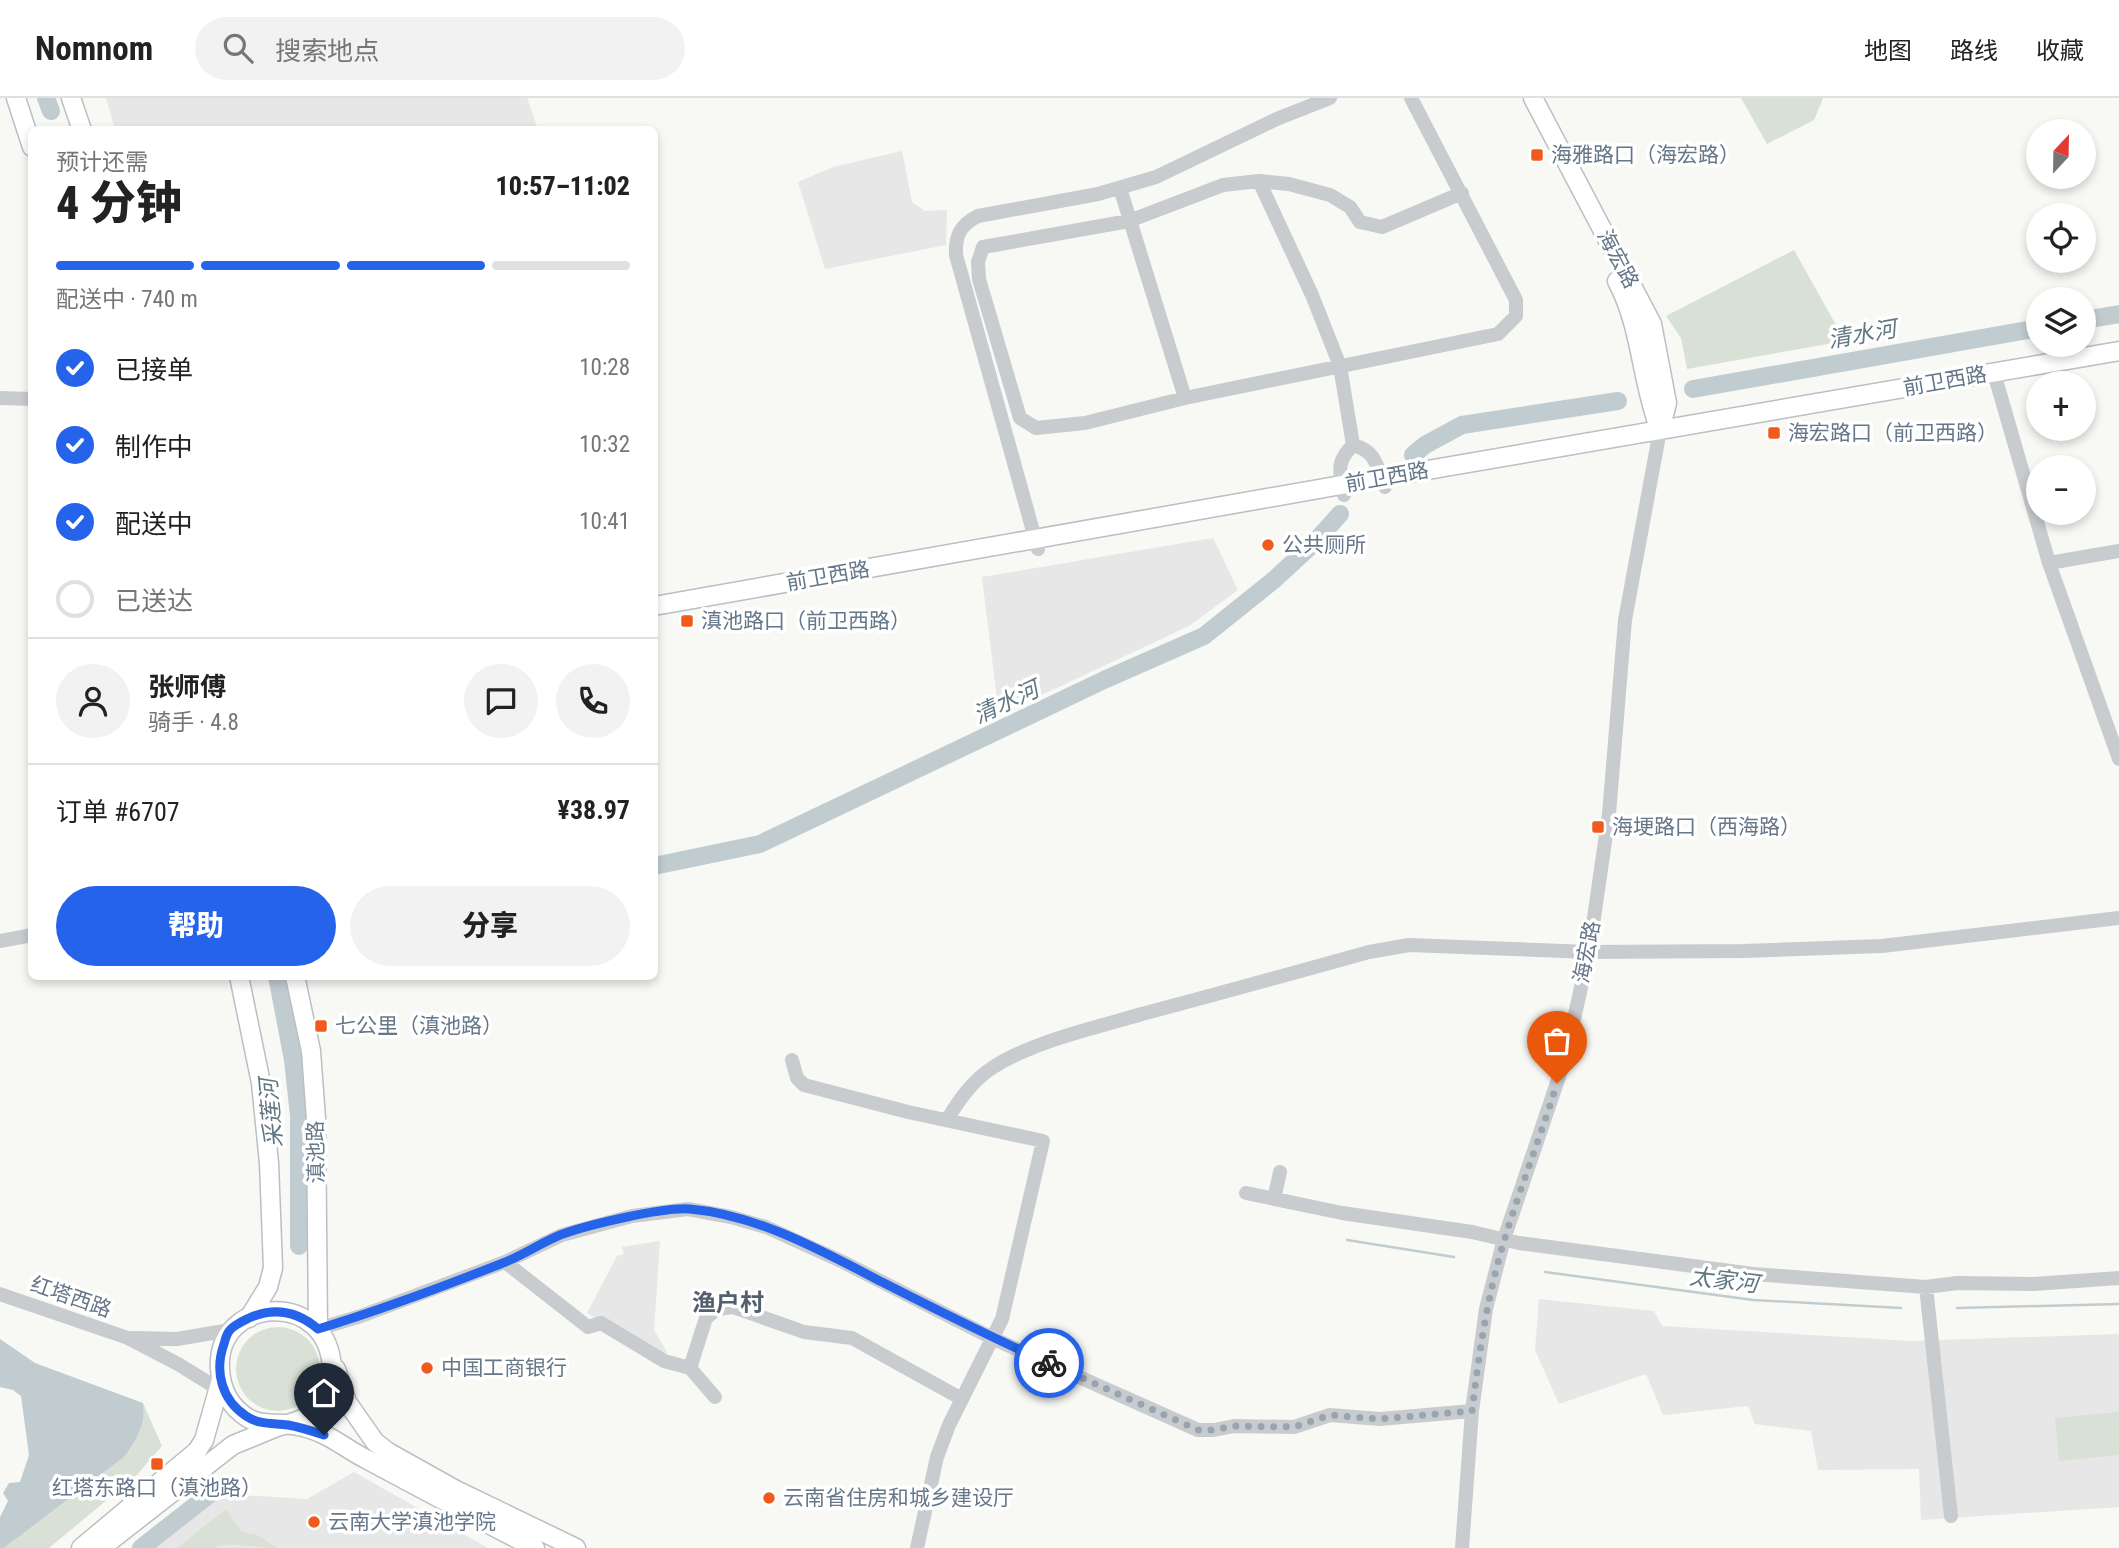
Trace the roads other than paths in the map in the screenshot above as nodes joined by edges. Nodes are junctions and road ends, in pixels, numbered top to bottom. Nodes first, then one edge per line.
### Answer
1 (16, 98) edge
2 (71, 98) edge
3 (1330, 98) edge
4 (1411, 98) edge
5 (1520, 98) edge
6 (1533, 98) edge
7 (81, 126) edge
8 (28, 135) edge
9 (1259, 181) junction
10 (1120, 188) junction
11 (1462, 193) junction
12 (1129, 221) junction
13 (2119, 351) edge
14 (2119, 361) edge
15 (1340, 366) junction
16 (1995, 378) junction
17 (0, 398) edge
18 (1185, 398) junction
19 (28, 399) edge
20 (1660, 435) junction
21 (1353, 445) junction
22 (1383, 482) junction
23 (1343, 490) junction
24 (1037, 544) junction
25 (2119, 551) edge
26 (2049, 563) junction
27 (658, 605) edge
28 (658, 615) edge
29 (2119, 759) edge
30 (2119, 918) edge
31 (28, 936) edge
32 (0, 941) edge
33 (1589, 952) junction
34 (240, 980) edge
35 (296, 980) edge
36 (792, 1060) dead end
37 (947, 1121) junction
38 (1280, 1172) dead end
39 (1246, 1193) dead end
40 (1274, 1199) junction
41 (1504, 1239) junction
42 (505, 1262) junction
43 (2119, 1278) edge
44 (1926, 1287) junction
45 (0, 1294) edge
46 (249, 1318) junction
47 (318, 1329) junction
48 (230, 1330) junction
49 (128, 1338) junction
50 (993, 1339) junction
51 (332, 1354) junction
52 (690, 1368) junction
53 (192, 1375) junction
54 (221, 1387) junction
55 (715, 1397) dead end
56 (962, 1399) junction
57 (1472, 1411) junction
58 (210, 1417) junction
59 (286, 1424) junction
60 (1951, 1516) dead end
61 (80, 1548) edge
62 (101, 1548) edge
63 (535, 1548) edge
64 (576, 1548) edge
65 (917, 1548) edge
66 (1462, 1548) edge

1 - 8 main road
2 - 7 main road
3 - 10 street
4 - 11 street
5 - 20 main road, 海宏路
6 - 20 main road, 海宏路
9 - 11 street
9 - 12 street
9 - 15 street
10 - 12 street
10 - 24 street
11 - 15 street
12 - 18 street
12 - 18 street
13 - 16 main road, 前卫西路
14 - 16 main road, 前卫西路
15 - 18 street
15 - 21 street
16 - 20 main road, 前卫西路
16 - 26 street
17 - 19 street
20 - 22 main road, 前卫西路
20 - 33 street, 海宏路
21 - 22 street
21 - 23 street
22 - 23 main road, 前卫西路
23 - 24 main road, 前卫西路
24 - 27 main road, 前卫西路
24 - 28 main road, 前卫西路
25 - 26 street
26 - 29 street
30 - 33 street
31 - 32 street
33 - 37 street
33 - 41 street, 海宏路
34 - 46 main road
35 - 47 main road, 滇池路
36 - 37 street
37 - 50 street
38 - 40 street
39 - 40 street
40 - 41 street
41 - 44 street
41 - 57 street, 海宏路
42 - 47 street
42 - 50 street
42 - 52 street
43 - 44 street
44 - 60 street
45 - 49 street, 红塔西路
46 - 47 main road
46 - 48 main road
47 - 51 main road
48 - 49 street
48 - 54 main road
49 - 53 street
50 - 56 street
50 - 57 street
51 - 59 main road
51 - 64 main road
52 - 55 street
52 - 56 street
53 - 54 street
53 - 58 street
54 - 58 main road
54 - 59 main road
56 - 65 street
57 - 66 street, 海宏路
58 - 61 main road
59 - 62 main road
59 - 63 main road

